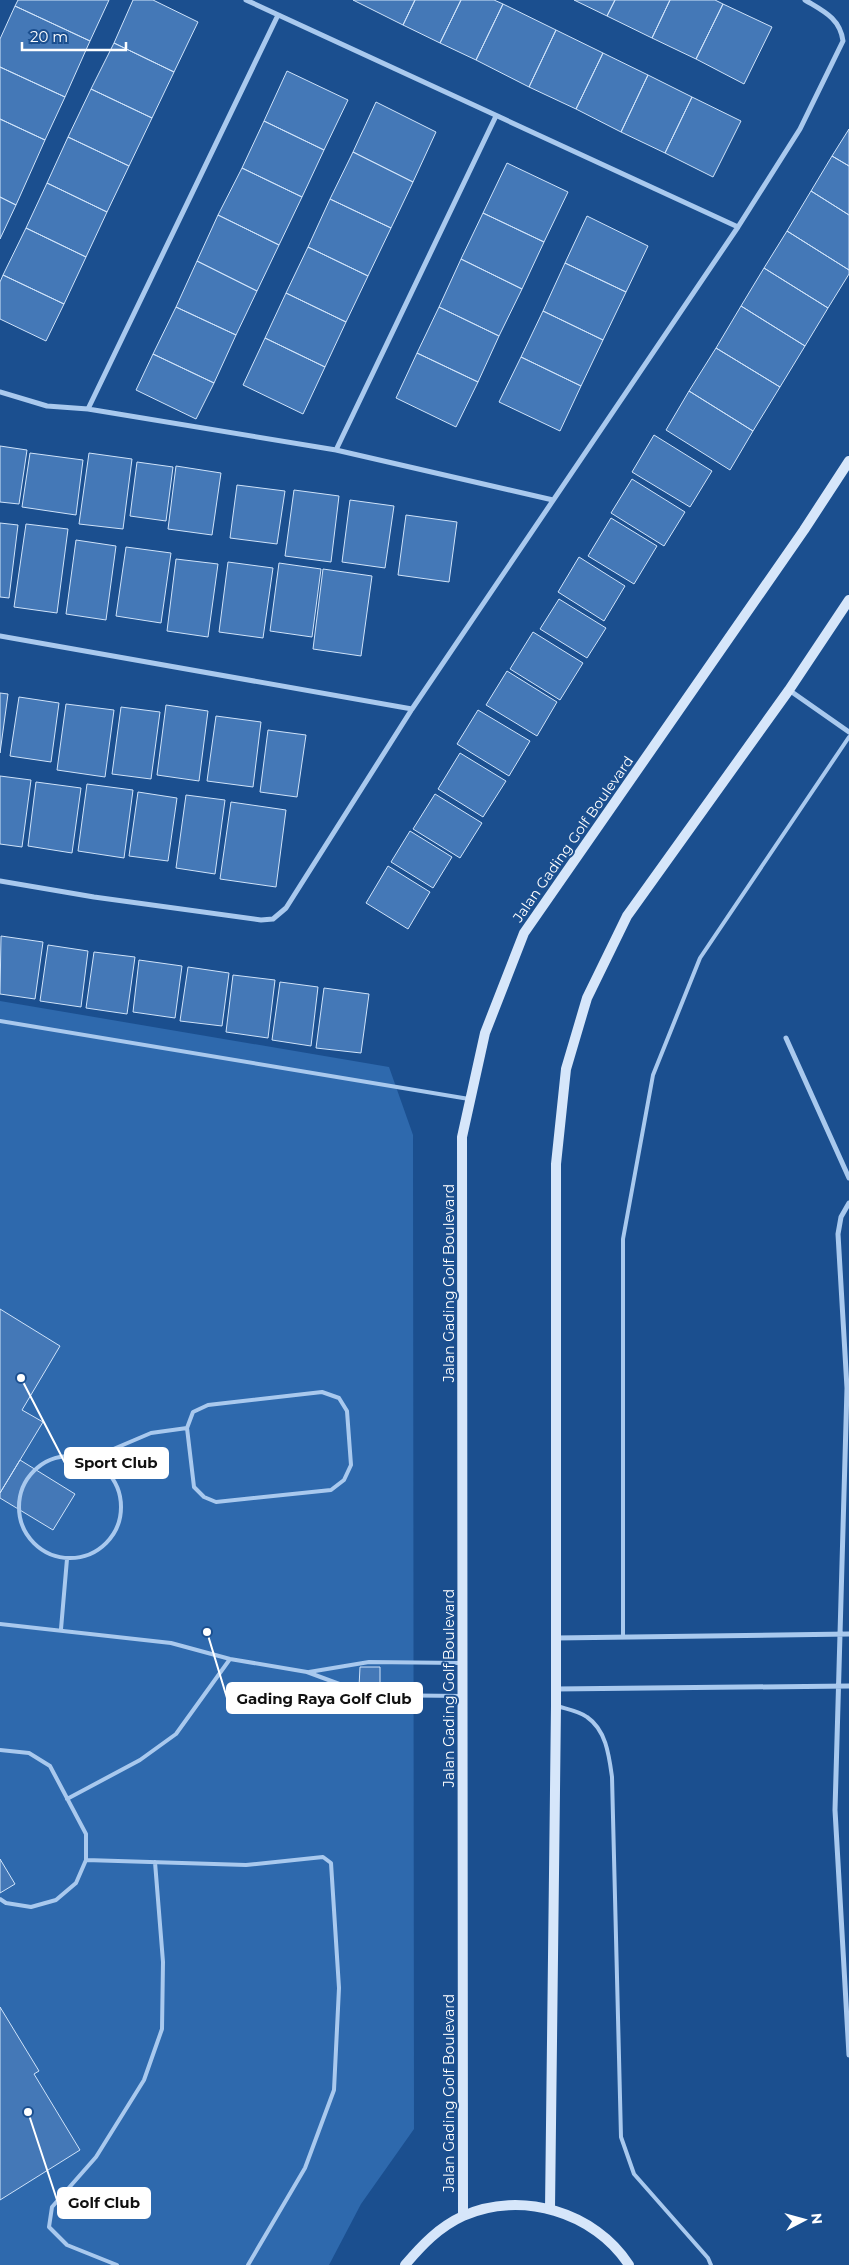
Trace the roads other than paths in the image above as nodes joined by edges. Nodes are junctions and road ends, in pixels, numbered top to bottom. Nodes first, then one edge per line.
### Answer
1 (246, 0) edge
2 (805, 0) edge
3 (278, 15) junction
4 (496, 116) junction
5 (738, 228) junction
6 (0, 392) edge
7 (88, 409) junction
8 (336, 450) junction
9 (849, 461) edge
10 (553, 500) junction
11 (849, 600) edge
12 (0, 636) edge
13 (789, 690) junction
14 (412, 709) junction
15 (849, 732) edge
16 (849, 736) edge
17 (0, 880) edge
18 (0, 1021) edge
19 (786, 1038) dead end
20 (470, 1099) junction
21 (849, 1178) edge
22 (849, 1203) edge
23 (187, 1428) junction
24 (90, 1459) junction
25 (67, 1559) junction
26 (0, 1624) edge
27 (61, 1630) junction
28 (840, 1634) junction
29 (849, 1634) edge
30 (623, 1637) junction
31 (556, 1638) junction
32 (230, 1659) junction
33 (462, 1663) junction
34 (307, 1672) junction
35 (838, 1686) junction
36 (849, 1686) edge
37 (556, 1689) junction
38 (462, 1696) junction
39 (556, 1706) junction
40 (0, 1750) edge
41 (67, 1799) junction
42 (86, 1860) junction
43 (155, 1862) junction
44 (0, 1899) edge
45 (849, 2055) edge
46 (550, 2208) junction
47 (463, 2216) junction
48 (117, 2265) edge
49 (248, 2265) edge
50 (405, 2265) edge
51 (629, 2265) edge
52 (711, 2265) edge

1 - 3 street
2 - 5 street
3 - 4 street
3 - 7 street
4 - 5 street
4 - 8 street
5 - 10 street
6 - 7 street
7 - 8 street
8 - 10 street
9 - 20 main road, Jalan Gading Golf Boulevard
10 - 14 street
11 - 13 main road
12 - 14 street
13 - 15 street
13 - 31 main road
14 - 17 street
16 - 30 lane
18 - 20 lane
19 - 21 street
20 - 33 main road, Jalan Gading Golf Boulevard
22 - 28 street
23 - 23 lane
23 - 24 lane
24 - 25 lane
24 - 25 lane
25 - 27 lane
26 - 27 lane
27 - 32 lane
28 - 29 street
28 - 30 street
28 - 35 street
30 - 31 street
31 - 37 main road
32 - 34 lane
32 - 41 lane
33 - 34 lane
33 - 38 main road, Jalan Gading Golf Boulevard
34 - 38 lane
35 - 36 street
35 - 37 street
35 - 45 street
37 - 39 main road
38 - 47 main road, Jalan Gading Golf Boulevard
39 - 46 main road
39 - 52 lane
40 - 41 lane
41 - 42 lane
42 - 43 lane
42 - 44 lane
43 - 48 lane
43 - 49 lane
46 - 47 main road
46 - 51 main road
47 - 50 main road

